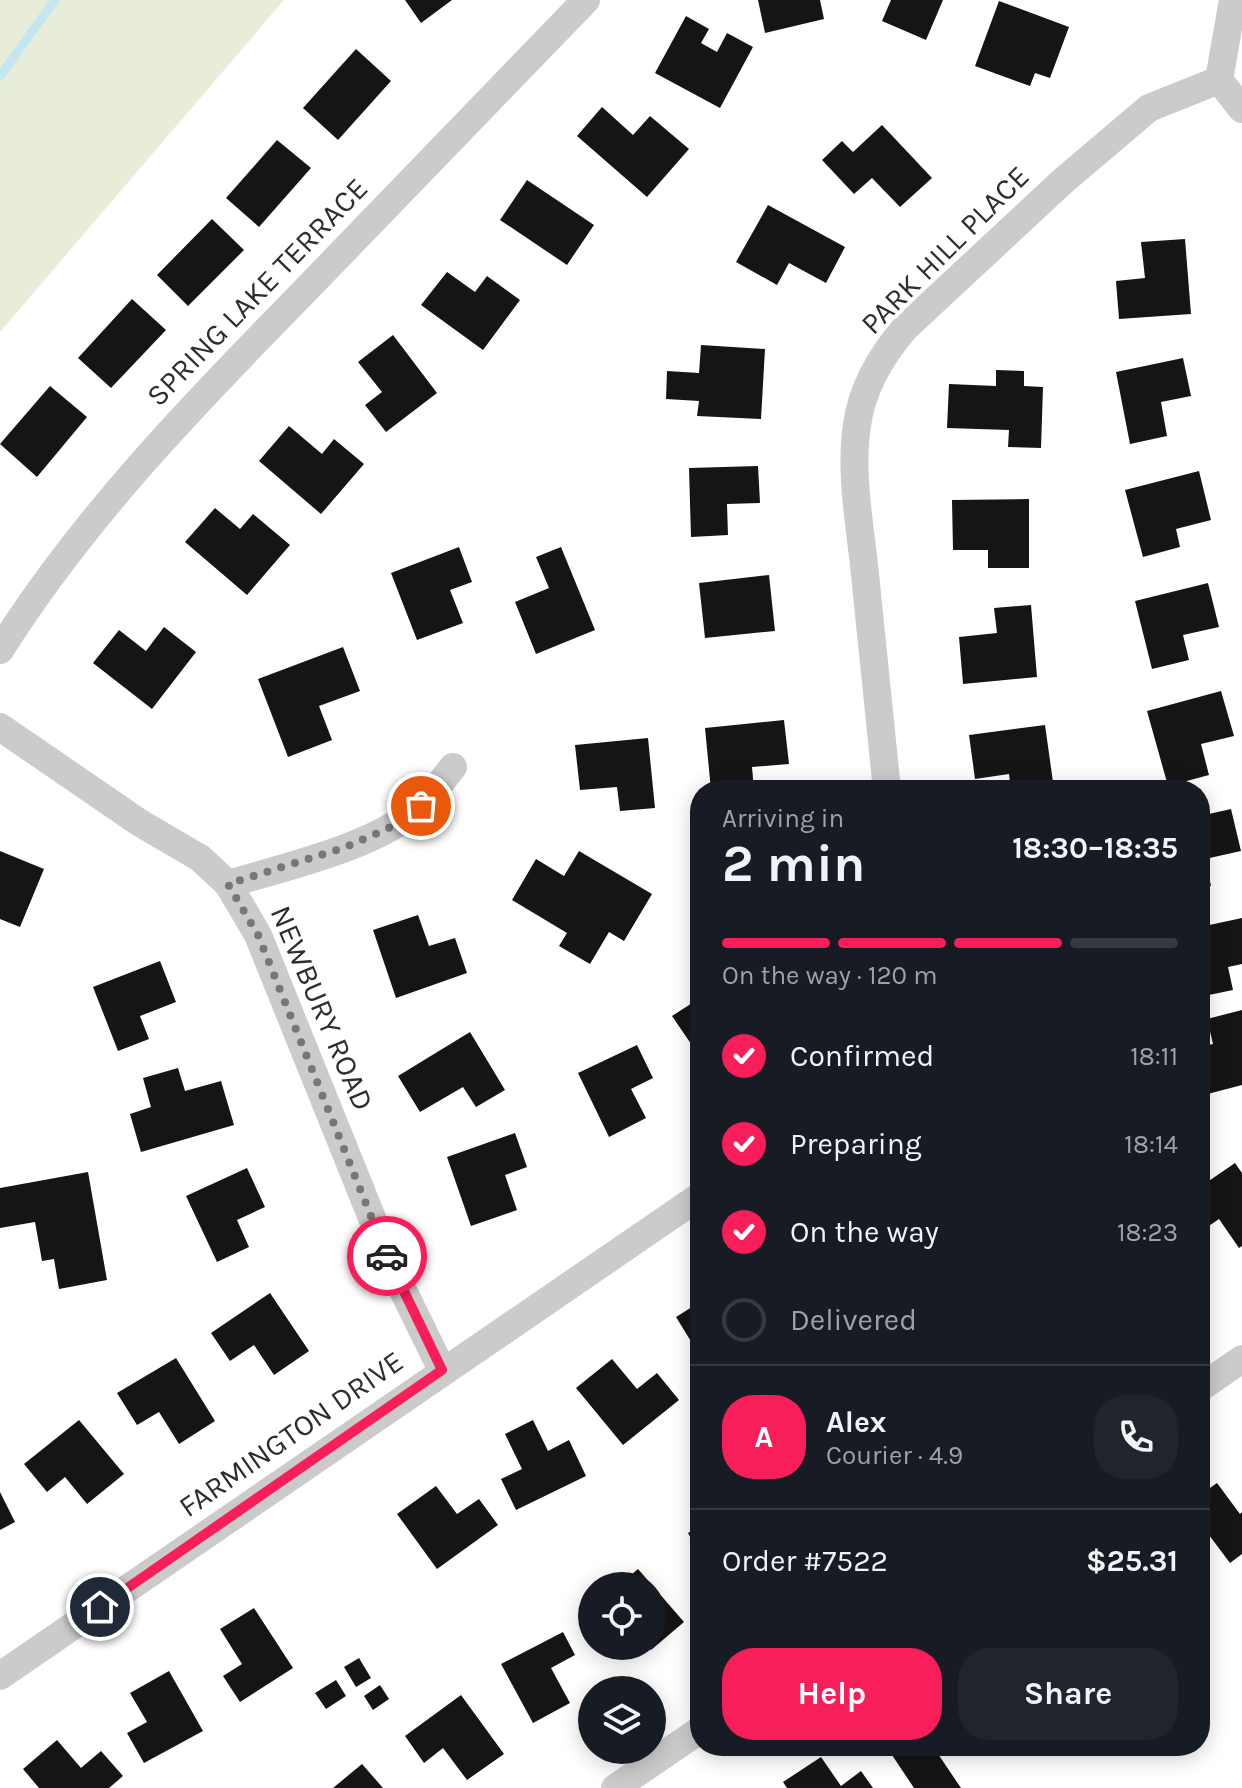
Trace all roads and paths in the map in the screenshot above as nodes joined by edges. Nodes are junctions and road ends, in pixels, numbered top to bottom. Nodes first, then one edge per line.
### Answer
1 (586, 0) edge
2 (1238, 0) edge
3 (1219, 80) junction
4 (1242, 109) edge
5 (0, 650) edge
6 (0, 727) edge
7 (453, 767) dead end
8 (886, 780) edge
9 (228, 884) junction
10 (690, 1203) edge
11 (1242, 1359) edge
12 (442, 1370) junction
13 (1210, 1381) edge
14 (0, 1676) edge
15 (690, 1737) edge
16 (615, 1788) edge

1 - 5 street, SPRING LAKE TERRACE
2 - 3 street
3 - 4 street
3 - 8 street, PARK HILL PLACE
6 - 9 street, NEWBURY ROAD
7 - 9 street
9 - 12 street, NEWBURY ROAD
10 - 12 street, FARMINGTON DRIVE
11 - 13 street
12 - 14 street, FARMINGTON DRIVE
15 - 16 street

